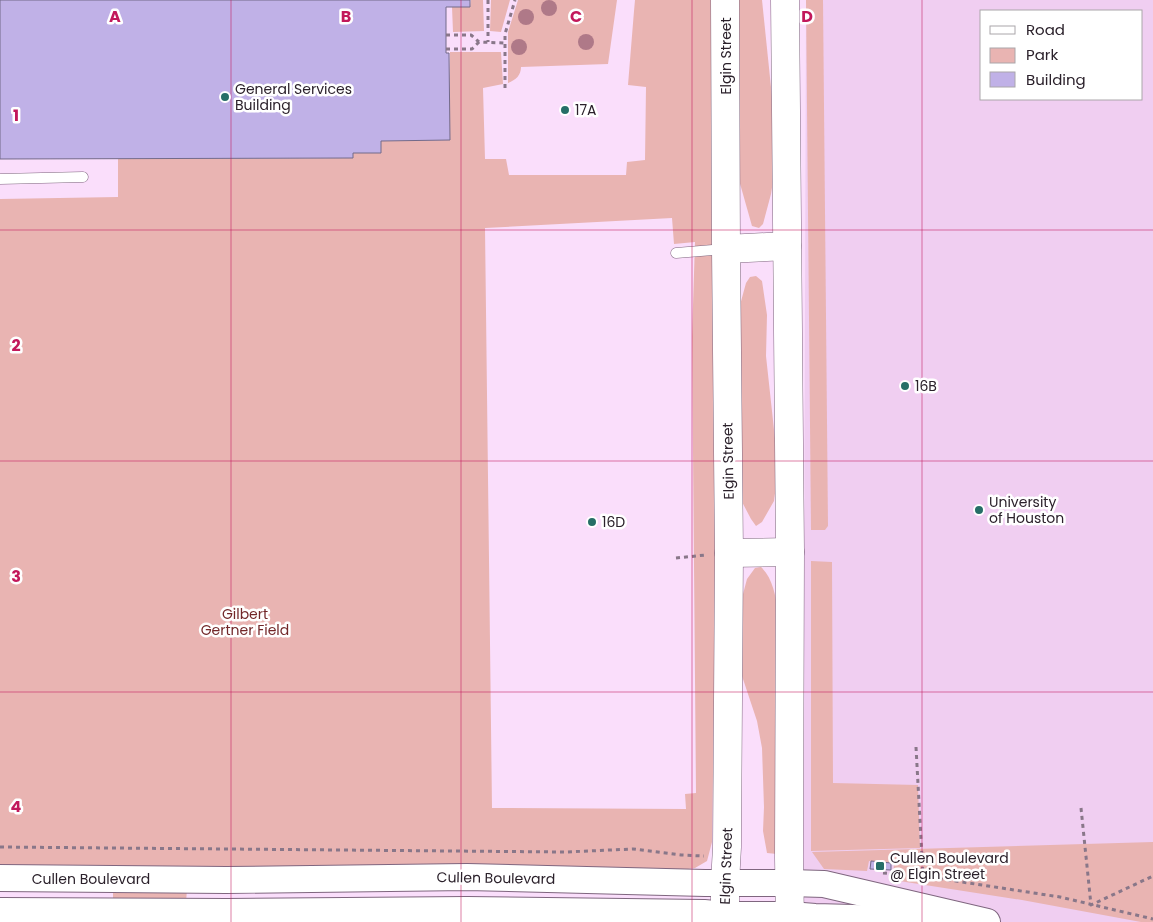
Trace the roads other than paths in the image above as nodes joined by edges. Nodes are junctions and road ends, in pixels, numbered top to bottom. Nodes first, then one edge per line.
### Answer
1 (726, 0) edge
2 (768, 0) edge
3 (785, 0) edge
4 (785, 66) junction
5 (83, 177) dead end
6 (0, 179) edge
7 (787, 246) junction
8 (726, 249) junction
9 (676, 253) dead end
10 (790, 552) junction
11 (718, 554) junction
12 (0, 878) edge
13 (725, 883) junction
14 (790, 883) junction
15 (0, 911) edge
16 (725, 918) edge
17 (790, 918) edge
18 (987, 922) edge

1 - 8 main road, Elgin Street
2 - 4 main road
3 - 4 main road
4 - 7 main road
5 - 6 lane
7 - 8 main road
7 - 10 main road
8 - 9 lane
8 - 11 main road, Elgin Street
10 - 11 main road
10 - 14 main road
11 - 13 main road, Elgin Street
12 - 13 street, Cullen Boulevard
13 - 14 street, Cullen Boulevard
13 - 16 main road, Elgin Street
14 - 17 main road
14 - 18 street, Cullen Boulevard
15 - 16 street, Cullen Boulevard
16 - 17 street, Cullen Boulevard
17 - 18 street, Cullen Boulevard

